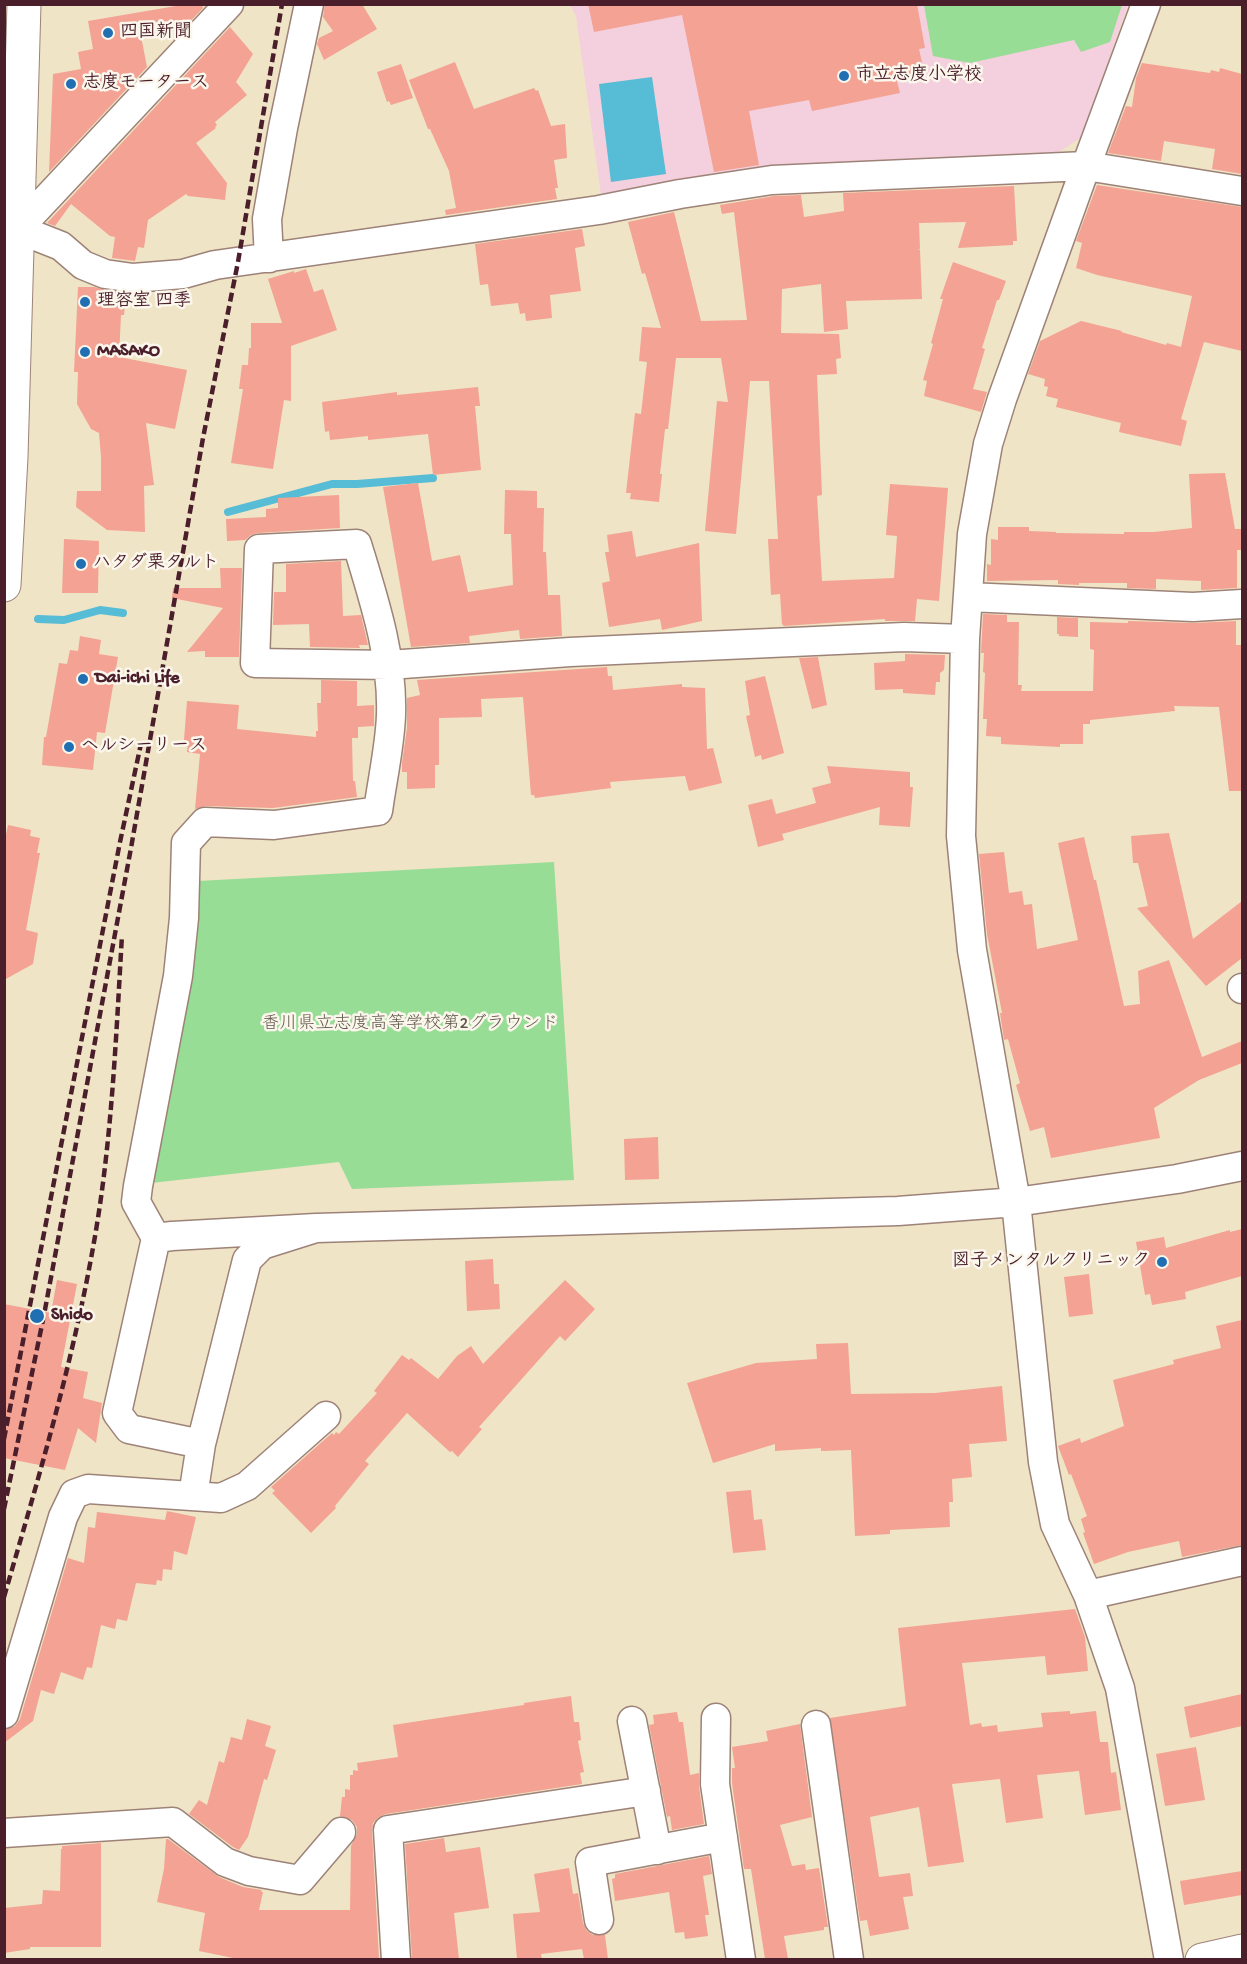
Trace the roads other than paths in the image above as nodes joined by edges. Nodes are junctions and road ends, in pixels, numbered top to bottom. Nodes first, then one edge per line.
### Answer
1 (24, 4) edge
2 (230, 4) edge
3 (309, 4) edge
4 (1146, 4) edge
5 (1086, 165) junction
6 (1242, 191) edge
7 (11, 229) edge
8 (269, 258) junction
9 (8, 459) edge
10 (4, 585) edge
11 (969, 597) junction
12 (1242, 604) edge
13 (966, 639) junction
14 (389, 665) junction
15 (1242, 1166) edge
16 (1016, 1202) junction
17 (316, 1228) junction
18 (156, 1238) junction
19 (326, 1416) dead end
20 (201, 1444) junction
21 (193, 1496) junction
22 (1242, 1561) edge
23 (1088, 1595) junction
24 (4, 1714) edge
25 (716, 1719) dead end
26 (632, 1722) dead end
27 (816, 1725) dead end
28 (646, 1791) junction
29 (341, 1832) dead end
30 (4, 1833) edge
31 (723, 1837) junction
32 (657, 1850) junction
33 (599, 1920) dead end
34 (1242, 1951) edge
35 (396, 1959) edge
36 (741, 1959) edge
37 (849, 1959) edge
38 (1169, 1959) edge
39 (1202, 1959) edge

1 - 7 main road
2 - 7 street
3 - 8 street
4 - 5 street
5 - 6 street
5 - 8 street
5 - 11 street
7 - 8 street
7 - 9 main road
9 - 10 main road
11 - 12 street
11 - 13 street
13 - 14 street
13 - 16 street
14 - 14 street
14 - 18 street
15 - 16 street
16 - 17 street
16 - 23 street
17 - 18 street
17 - 20 street
18 - 20 street
19 - 21 street
20 - 21 street
21 - 24 street
22 - 23 street
23 - 38 street
25 - 31 street
26 - 28 street
27 - 37 street
28 - 32 street
28 - 35 street
29 - 30 street
31 - 32 street
31 - 36 street
32 - 33 street
34 - 39 main road

